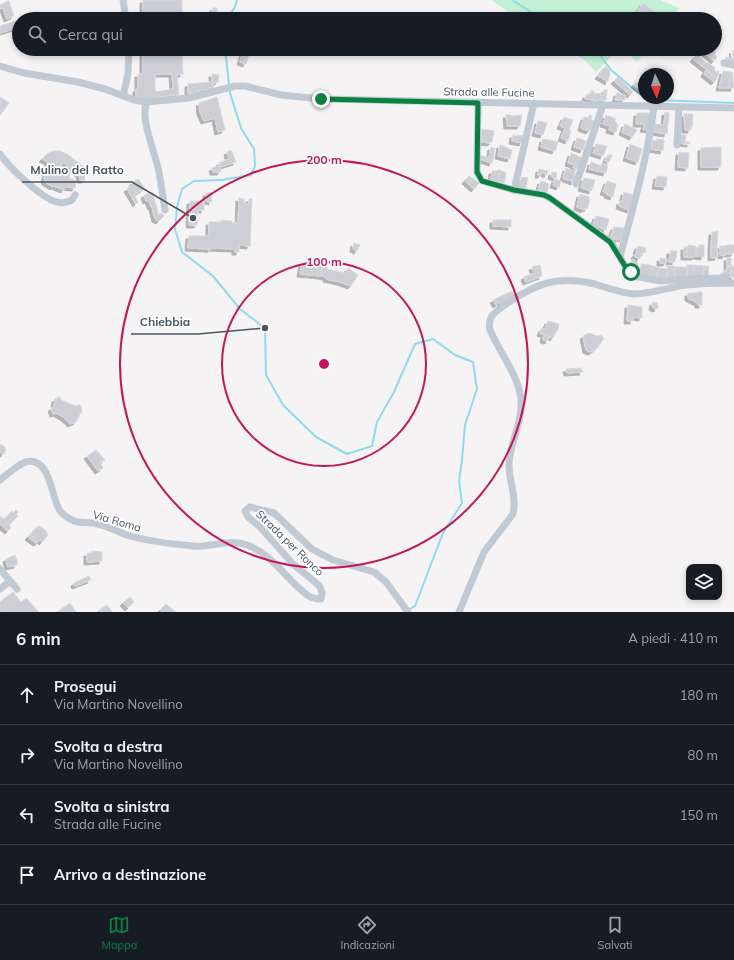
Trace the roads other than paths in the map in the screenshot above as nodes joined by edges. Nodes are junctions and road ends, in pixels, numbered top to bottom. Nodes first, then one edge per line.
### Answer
1 (122, 0) edge
2 (125, 12) edge
3 (129, 56) edge
4 (0, 60) edge
5 (724, 63) dead end
6 (734, 65) edge
7 (0, 66) edge
8 (8, 68) junction
9 (124, 96) junction
10 (147, 102) junction
11 (478, 103) junction
12 (534, 103) junction
13 (602, 105) junction
14 (654, 106) junction
15 (679, 107) junction
16 (734, 108) edge
17 (676, 145) dead end
18 (0, 154) edge
19 (576, 184) dead end
20 (514, 190) junction
21 (74, 195) dead end
22 (165, 210) dead end
23 (620, 257) junction
24 (734, 279) edge
25 (734, 283) edge
26 (0, 480) edge
27 (196, 546) joint
28 (0, 569) edge
29 (10, 581) junction
30 (0, 589) edge
31 (18, 589) dead end
32 (408, 612) edge
33 (459, 612) edge

1 - 2 street
3 - 9 street
4 - 8 street
5 - 6 street
7 - 8 street, Strada alle Fucine
8 - 9 street, Strada alle Fucine
9 - 10 street, Strada alle Fucine
10 - 11 street, Strada alle Fucine
10 - 22 street
11 - 12 street, Strada alle Fucine
11 - 20 street
12 - 13 street, Strada alle Fucine
12 - 20 street
13 - 14 street, Strada alle Fucine
13 - 19 street
14 - 15 street, Strada alle Fucine
14 - 23 street
15 - 16 street, Strada alle Fucine
15 - 17 street
18 - 21 street
20 - 23 street
23 - 24 street
25 - 33 street
26 - 27 street, Via Roma
27 - 32 street, Strada per Ronco
28 - 29 street
29 - 30 street
29 - 31 street

